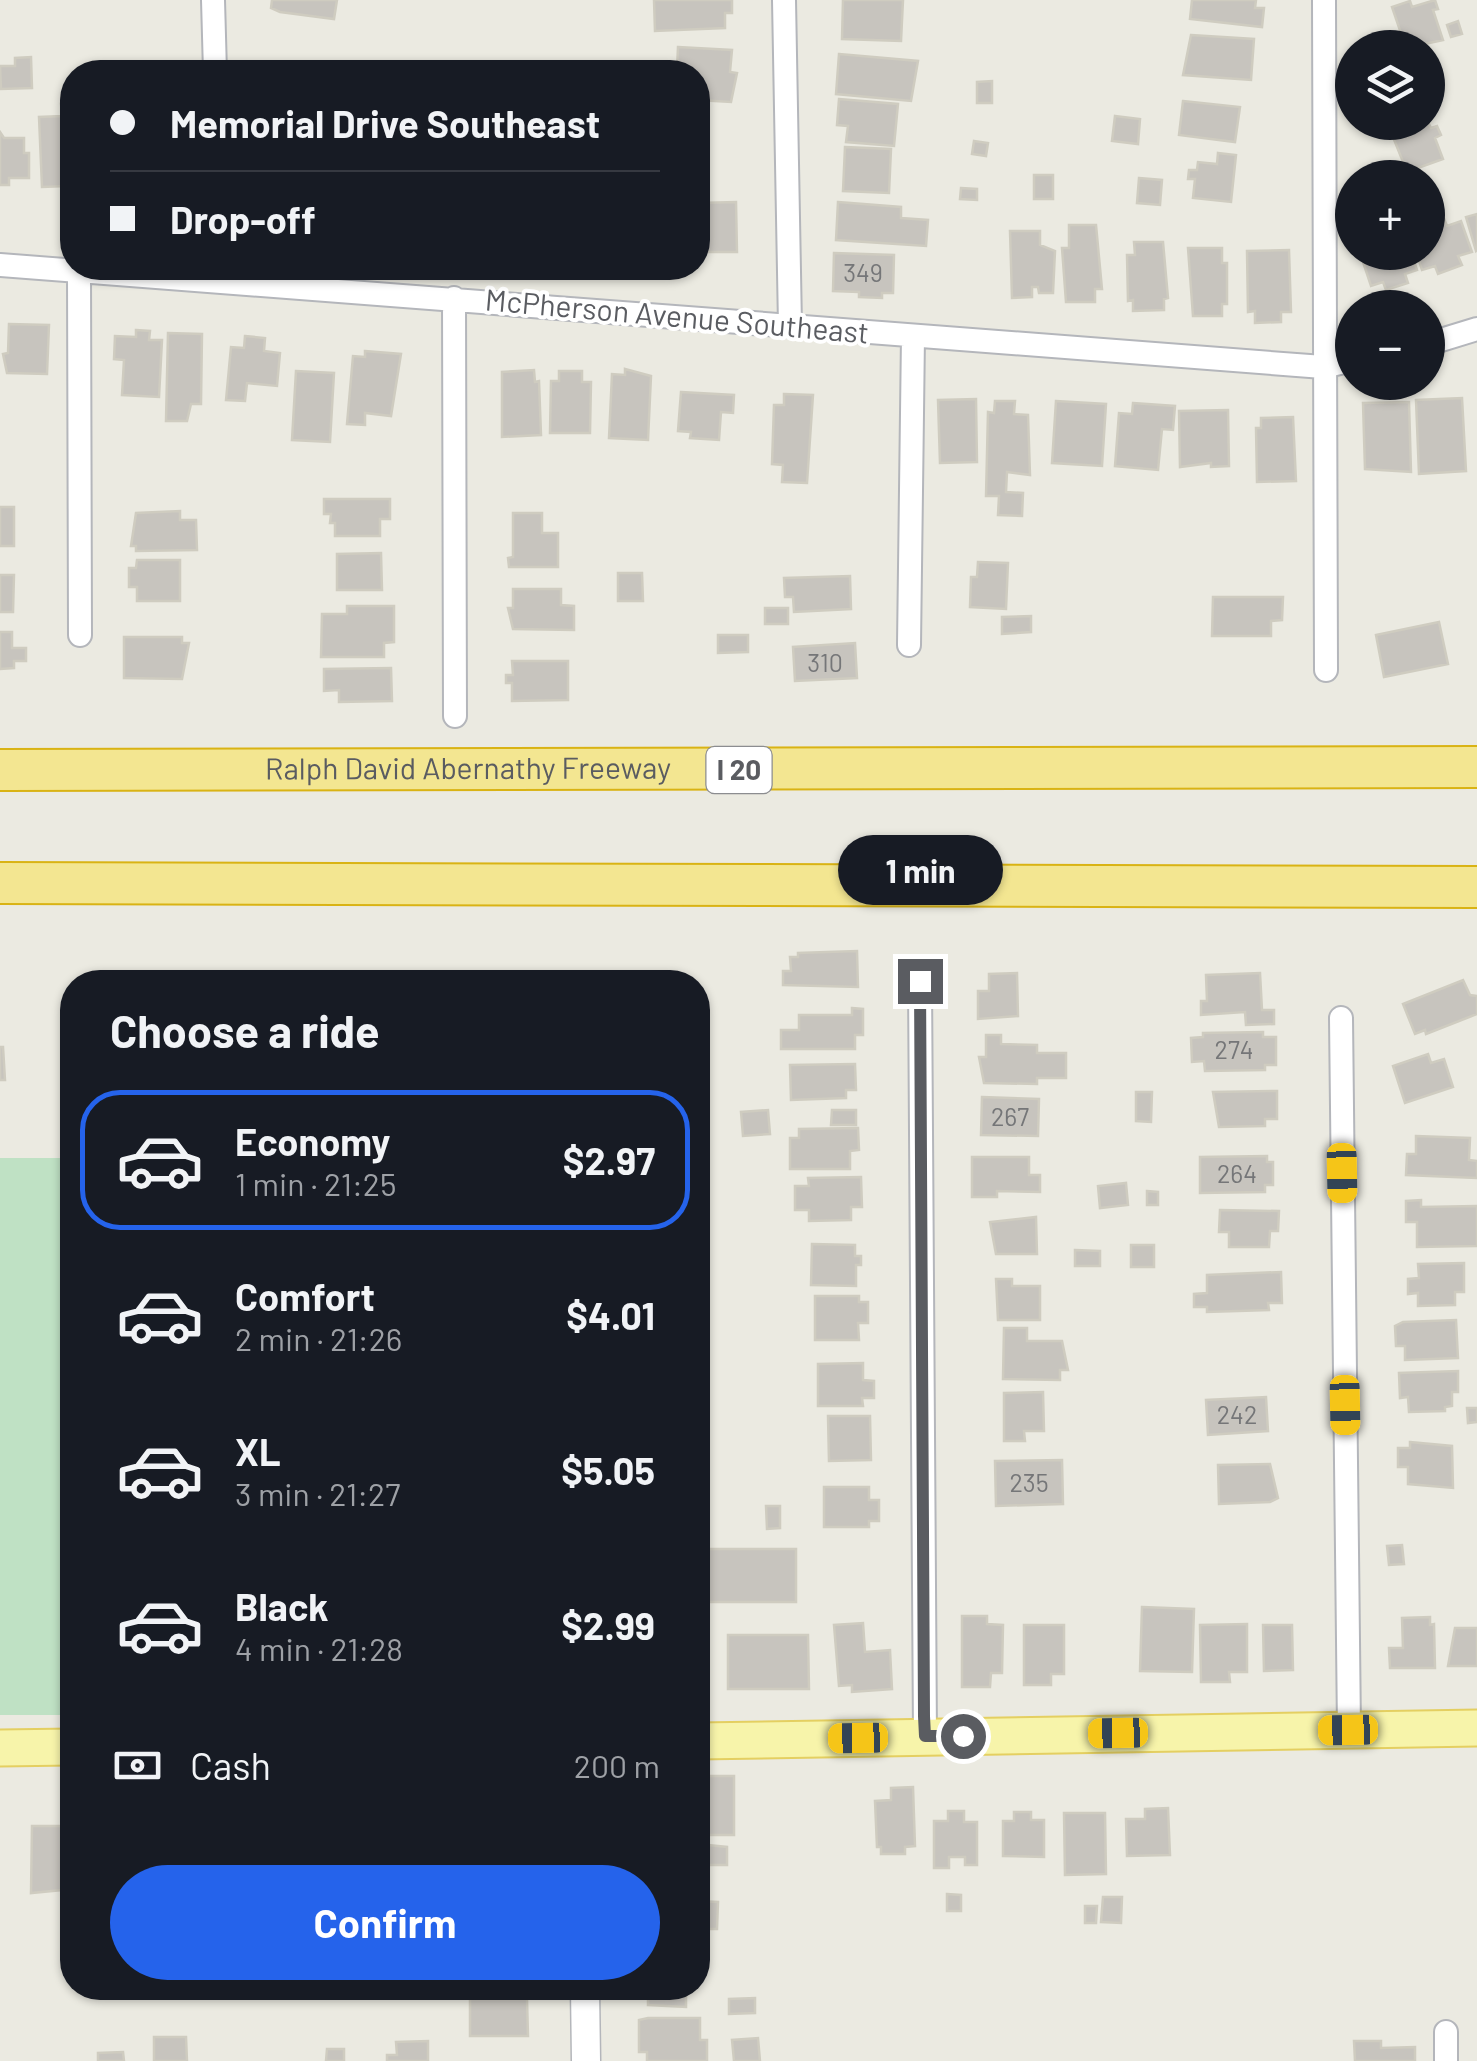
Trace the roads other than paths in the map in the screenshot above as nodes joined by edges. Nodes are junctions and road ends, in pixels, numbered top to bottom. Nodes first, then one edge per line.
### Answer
1 (214, 0) edge
2 (784, 0) edge
3 (1324, 0) edge
4 (215, 60) edge
5 (0, 265) edge
6 (60, 270) edge
7 (79, 280) edge
8 (282, 280) edge
9 (454, 298) junction
10 (790, 326) junction
11 (1477, 329) edge
12 (912, 336) junction
13 (1445, 339) edge
14 (1335, 364) edge
15 (1322, 367) junction
16 (80, 635) dead end
17 (909, 645) dead end
18 (1326, 670) dead end
19 (455, 716) dead end
20 (1477, 767) edge
21 (0, 770) edge
22 (0, 883) edge
23 (1477, 887) edge
24 (920, 981) dead end
25 (1341, 1018) dead end
26 (1477, 1728) edge
27 (1348, 1730) junction
28 (925, 1736) junction
29 (710, 1742) edge
30 (60, 1747) edge
31 (0, 1748) edge
32 (585, 2000) edge
33 (1446, 2032) dead end
34 (586, 2061) edge
35 (1446, 2061) edge

1 - 4 street
2 - 10 street
3 - 15 street
5 - 6 street, McPherson Avenue Southeast
7 - 16 street
8 - 9 street, McPherson Avenue Southeast
9 - 10 street, McPherson Avenue Southeast
9 - 19 street
10 - 12 street, McPherson Avenue Southeast
11 - 13 street
12 - 15 street, McPherson Avenue Southeast
12 - 17 street
14 - 15 street, McPherson Avenue Southeast
15 - 18 street
20 - 21 highway, Ralph David Abernathy Freeway / I 20
22 - 23 highway
24 - 28 street
25 - 27 street
26 - 27 main road
27 - 28 main road
28 - 29 main road
30 - 31 main road
32 - 34 street
33 - 35 street

